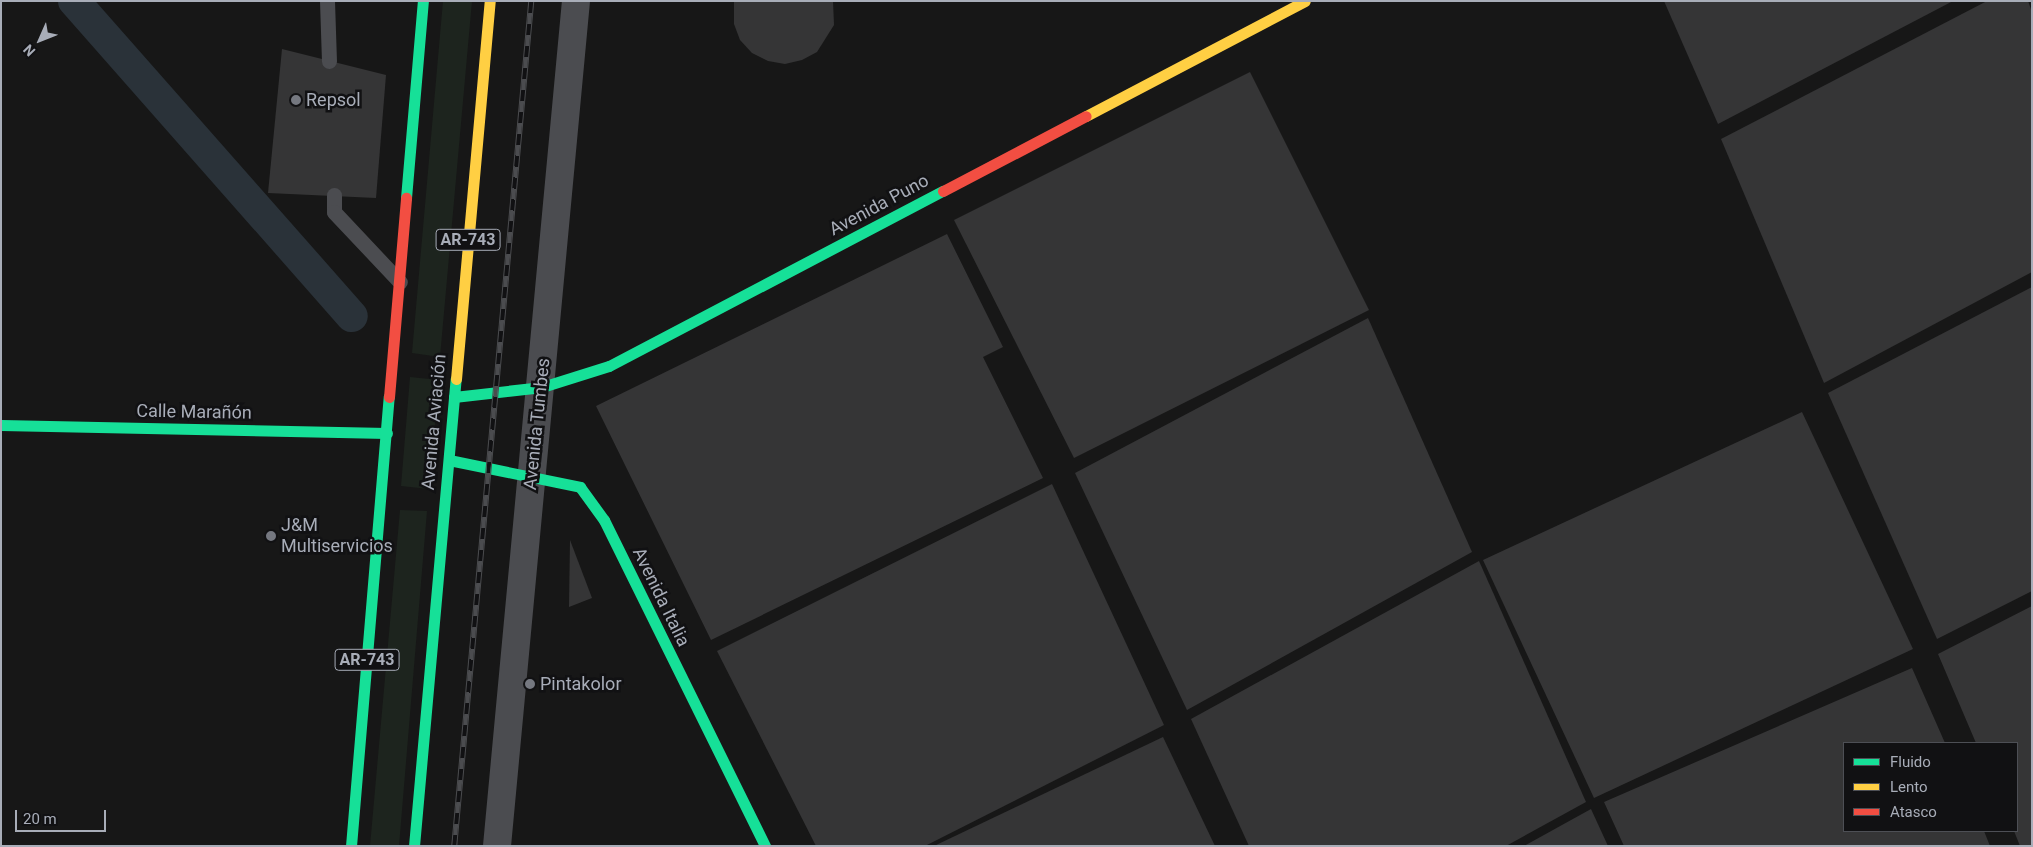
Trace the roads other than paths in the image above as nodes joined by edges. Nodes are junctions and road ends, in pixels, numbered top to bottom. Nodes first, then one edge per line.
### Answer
1 (327, 1) edge
2 (423, 1) edge
3 (490, 1) edge
4 (576, 1) edge
5 (1306, 1) edge
6 (329, 61) dead end
7 (334, 195) dead end
8 (400, 282) junction
9 (542, 387) junction
10 (454, 397) junction
11 (1, 425) edge
12 (387, 433) junction
13 (449, 460) junction
14 (531, 477) junction
15 (351, 846) edge
16 (414, 846) edge
17 (497, 846) edge
18 (765, 846) edge

1 - 6 lane
2 - 8 street, AR-743
3 - 10 street, Avenida Aviación / AR-743
4 - 9 street, Avenida Tumbes
5 - 9 street, Avenida Puno
7 - 8 lane
8 - 12 street, AR-743
9 - 10 street, Avenida Puno
9 - 14 street, Avenida Tumbes
10 - 13 street, Avenida Aviación / AR-743
11 - 12 street, Calle Marañón
12 - 15 street, AR-743
13 - 14 street, Avenida Italia
13 - 16 street, Avenida Aviación / AR-743
14 - 17 street, Avenida Tumbes
14 - 18 street, Avenida Italia

